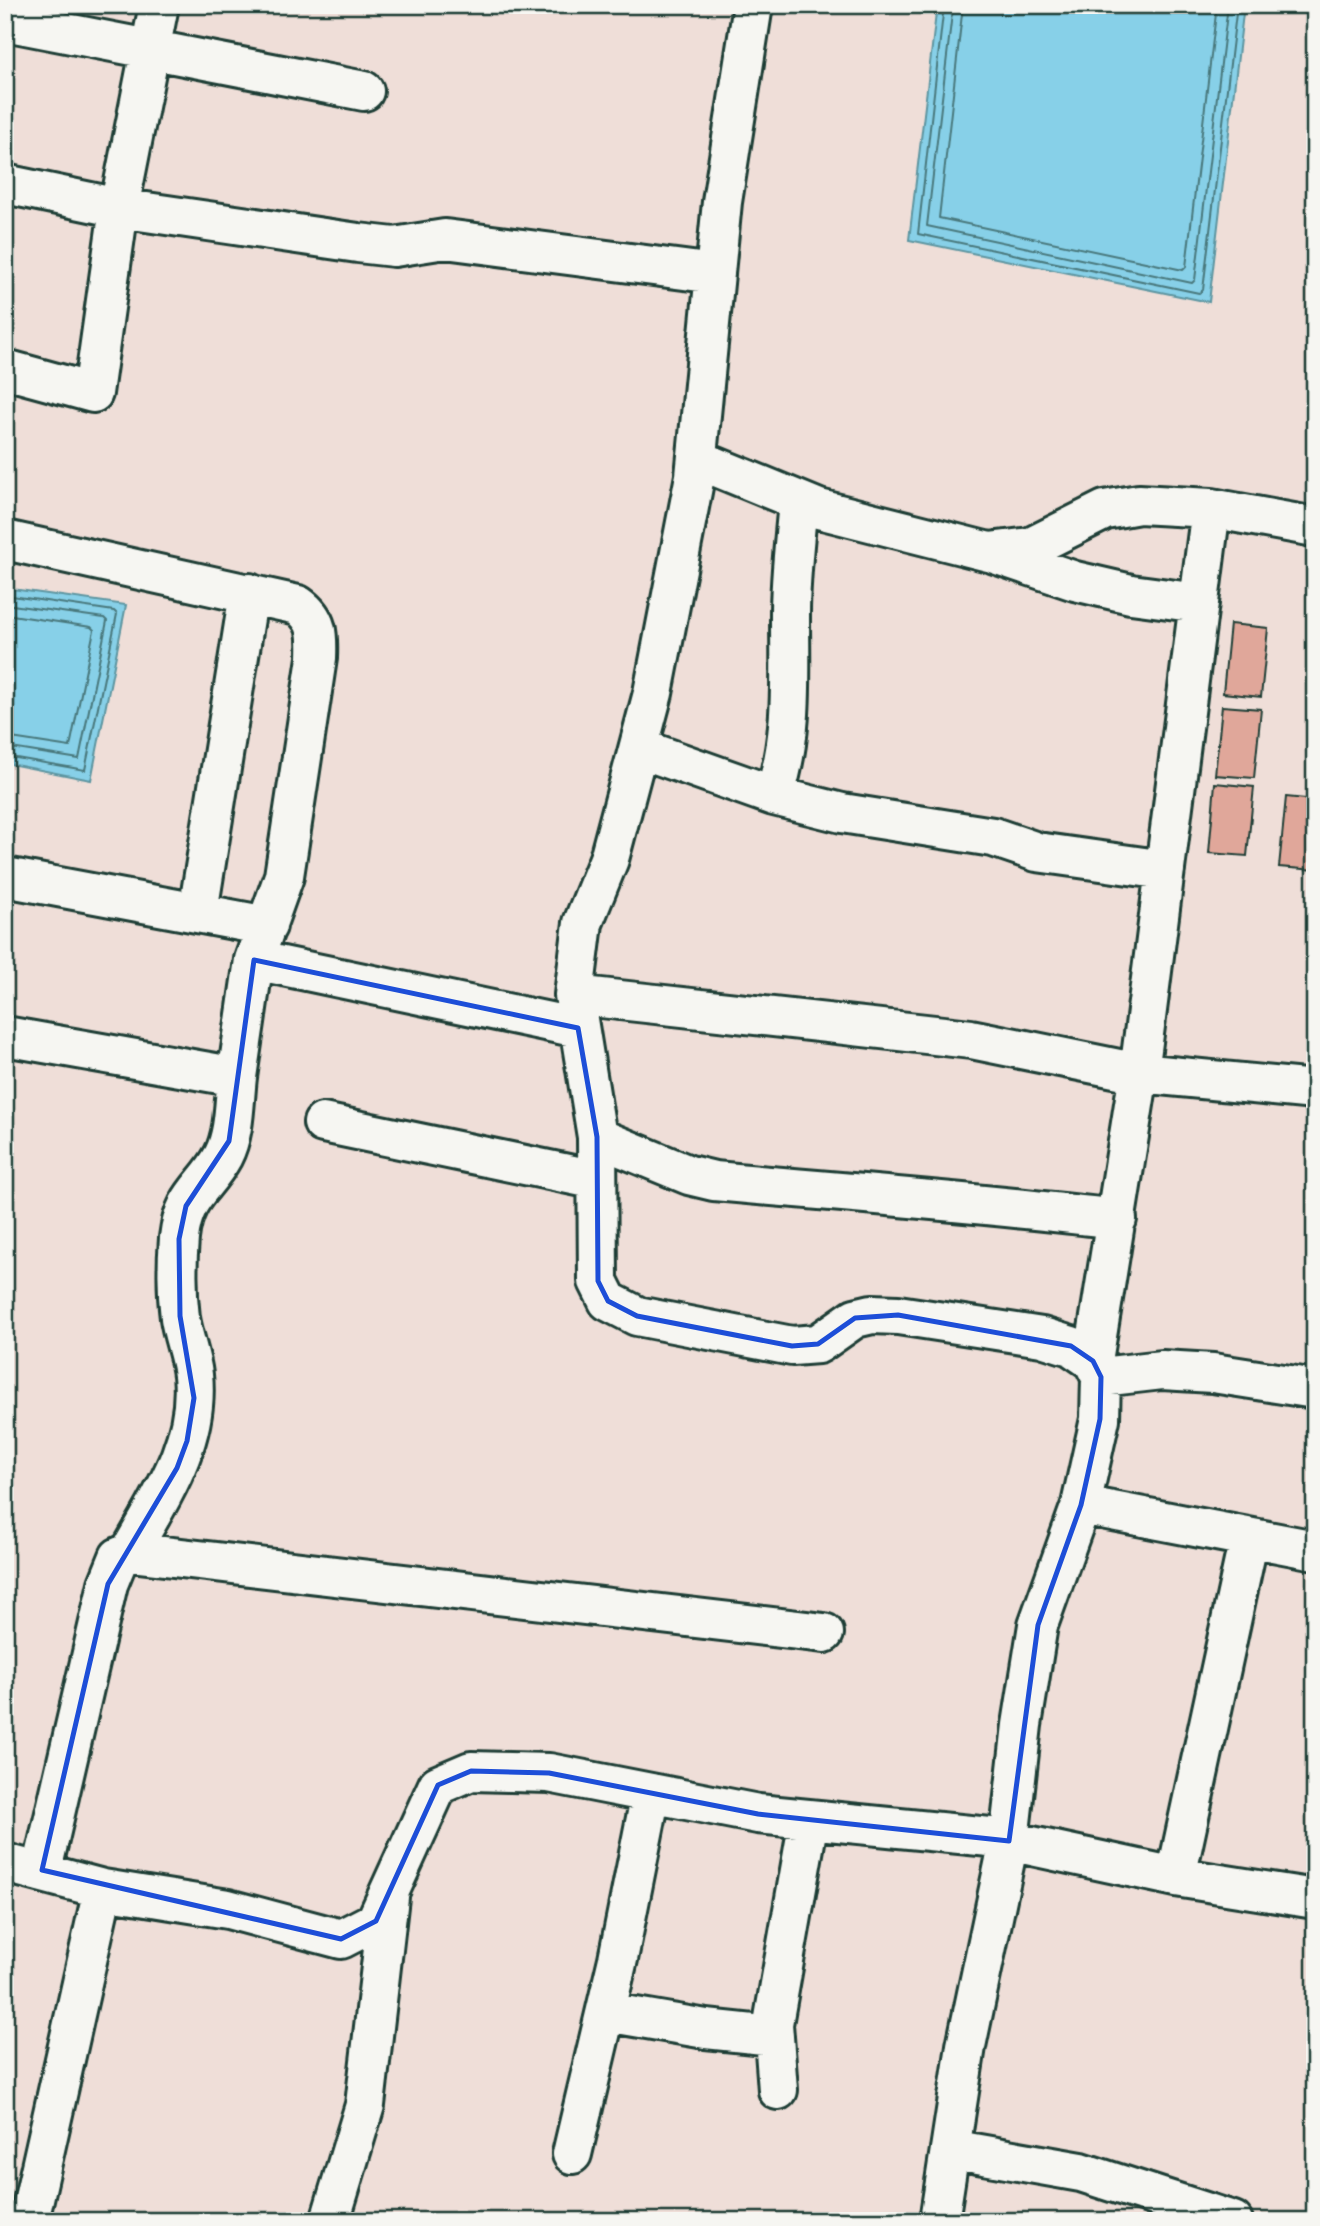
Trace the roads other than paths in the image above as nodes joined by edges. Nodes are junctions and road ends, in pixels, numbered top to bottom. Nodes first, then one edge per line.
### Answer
1 (159, 5) edge
2 (753, 5) edge
3 (5, 21) edge
4 (152, 51) junction
5 (364, 90) dead end
6 (5, 184) edge
7 (119, 208) junction
8 (715, 274) junction
9 (5, 369) edge
10 (697, 460) junction
11 (798, 500) junction
12 (1211, 508) junction
13 (1315, 527) edge
14 (5, 540) edge
15 (989, 552) junction
16 (249, 593) junction
17 (1199, 603) junction
18 (639, 748) junction
19 (774, 796) junction
20 (1166, 870) junction
21 (5, 877) edge
22 (198, 912) junction
23 (260, 943) junction
24 (576, 1011) junction
25 (5, 1036) edge
26 (1139, 1073) junction
27 (237, 1077) junction
28 (1315, 1090) edge
29 (323, 1123) dead end
30 (597, 1137) junction
31 (597, 1180) junction
32 (1117, 1219) junction
33 (1097, 1369) junction
34 (1315, 1389) edge
35 (1081, 1505) junction
36 (1249, 1538) junction
37 (1315, 1550) edge
38 (130, 1552) junction
39 (824, 1633) dead end
40 (651, 1793) junction
41 (809, 1819) junction
42 (1009, 1841) junction
43 (5, 1863) edge
44 (43, 1871) junction
45 (1176, 1877) junction
46 (103, 1889) junction
47 (389, 1896) junction
48 (1315, 1899) edge
49 (606, 2012) junction
50 (774, 2036) junction
51 (778, 2090) dead end
52 (950, 2149) junction
53 (572, 2154) dead end
54 (29, 2221) edge
55 (330, 2221) edge
56 (939, 2221) edge
57 (1233, 2221) edge

1 - 4 street
2 - 8 street
3 - 4 street
4 - 5 street
4 - 7 street
6 - 7 street
7 - 8 street
7 - 9 street
8 - 10 street
10 - 11 street
10 - 18 street
11 - 15 street
11 - 19 street
12 - 13 street
12 - 15 street
12 - 17 street
14 - 16 street
15 - 17 street
16 - 22 street
16 - 23 street
17 - 20 street
18 - 19 street
18 - 24 street
19 - 20 street
20 - 26 street
21 - 22 street
22 - 23 street
23 - 24 street
23 - 27 street
24 - 26 street
24 - 30 street
25 - 27 street
26 - 28 street
26 - 32 street
27 - 38 street
29 - 31 street
30 - 31 street
30 - 32 street
31 - 33 street
32 - 33 street
33 - 34 street
33 - 35 street
35 - 36 street
35 - 42 street
36 - 37 street
36 - 45 street
38 - 39 street
38 - 44 street
40 - 41 street
40 - 47 street
40 - 49 street
41 - 42 street
41 - 50 street
42 - 45 street
42 - 52 street
43 - 44 street
44 - 46 street
45 - 48 street
46 - 47 street
46 - 54 street
47 - 55 street
49 - 50 street
49 - 53 street
50 - 51 street
52 - 56 street
52 - 57 street

